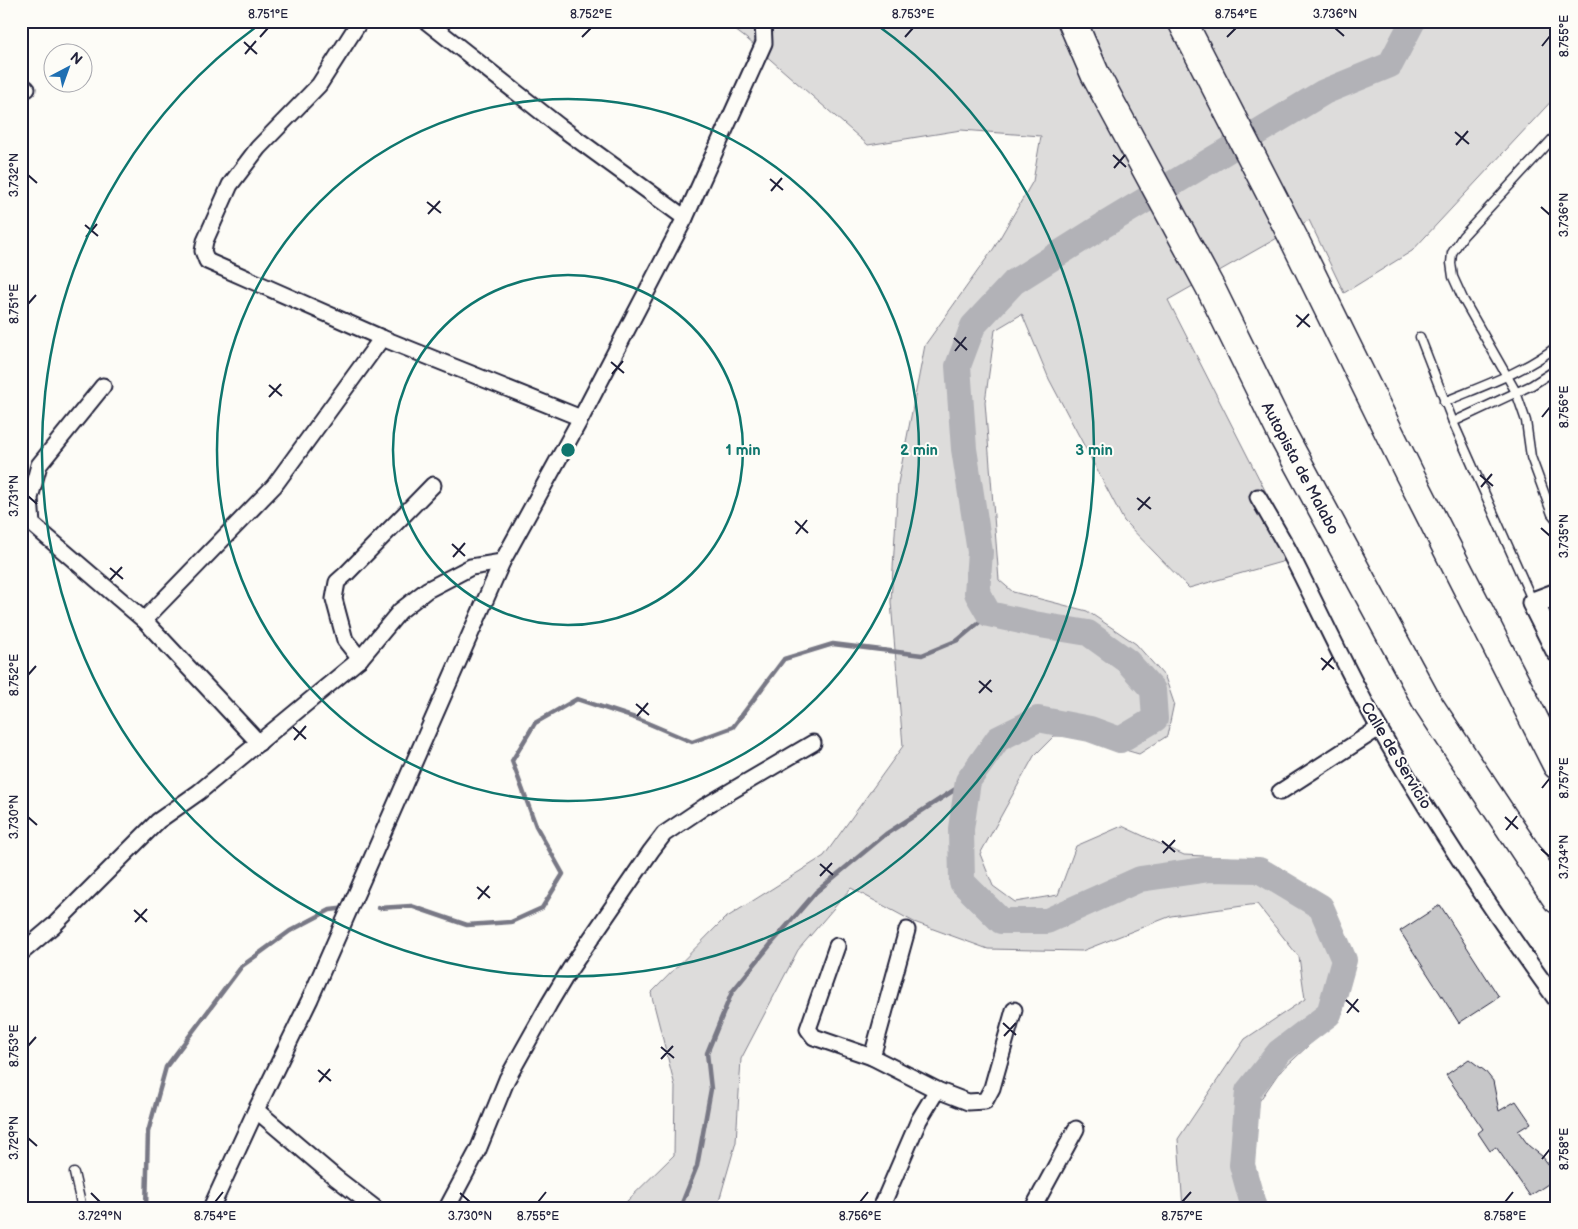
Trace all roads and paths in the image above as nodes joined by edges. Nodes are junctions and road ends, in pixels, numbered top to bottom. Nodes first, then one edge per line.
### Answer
1 (360, 21) edge
2 (426, 21) edge
3 (763, 21) edge
4 (1072, 21) edge
5 (1183, 23) edge
6 (1557, 134) edge
7 (685, 218) junction
8 (1420, 337) dead end
9 (382, 338) junction
10 (1557, 346) edge
11 (1557, 369) edge
12 (1507, 376) junction
13 (103, 386) dead end
14 (1516, 392) junction
15 (1444, 402) junction
16 (582, 418) junction
17 (1453, 422) junction
18 (433, 485) dead end
19 (1258, 497) dead end
20 (21, 512) edge
21 (1557, 520) edge
22 (32, 524) junction
23 (502, 562) junction
24 (1557, 594) edge
25 (1533, 603) junction
26 (144, 620) junction
27 (1557, 652) edge
28 (360, 659) junction
29 (1379, 728) junction
30 (259, 743) junction
31 (813, 743) dead end
32 (1557, 764) edge
33 (1280, 792) dead end
34 (1557, 899) edge
35 (907, 930) dead end
36 (837, 946) dead end
37 (21, 953) edge
38 (1557, 1000) edge
39 (1014, 1010) dead end
40 (872, 1057) junction
41 (938, 1090) junction
42 (256, 1110) junction
43 (1076, 1129) dead end
44 (74, 1174) dead end
45 (82, 1208) edge
46 (211, 1208) edge
47 (375, 1208) edge
48 (447, 1208) edge
49 (881, 1208) edge
50 (1033, 1208) edge

1 - 9 street
2 - 7 street
3 - 7 street
4 - 34 highway, Autopista de Malabo
5 - 32 highway
6 - 12 lane
7 - 16 street
8 - 15 lane
9 - 16 street
9 - 26 street
10 - 12 lane
11 - 14 lane
12 - 14 lane
12 - 15 lane
13 - 22 street
14 - 17 lane
14 - 21 lane
15 - 17 lane
16 - 23 street
17 - 25 lane
18 - 28 street
19 - 29 street, Calle de Servicio
20 - 22 street
22 - 26 street
23 - 28 street
23 - 42 street
24 - 25 street
25 - 27 street
26 - 30 street
28 - 30 street
29 - 33 street
29 - 38 street, Calle de Servicio
30 - 37 street
31 - 48 street
35 - 40 street
36 - 40 street
39 - 41 street
40 - 41 street
41 - 49 street
42 - 46 street
42 - 47 street
43 - 50 street
44 - 45 lane

